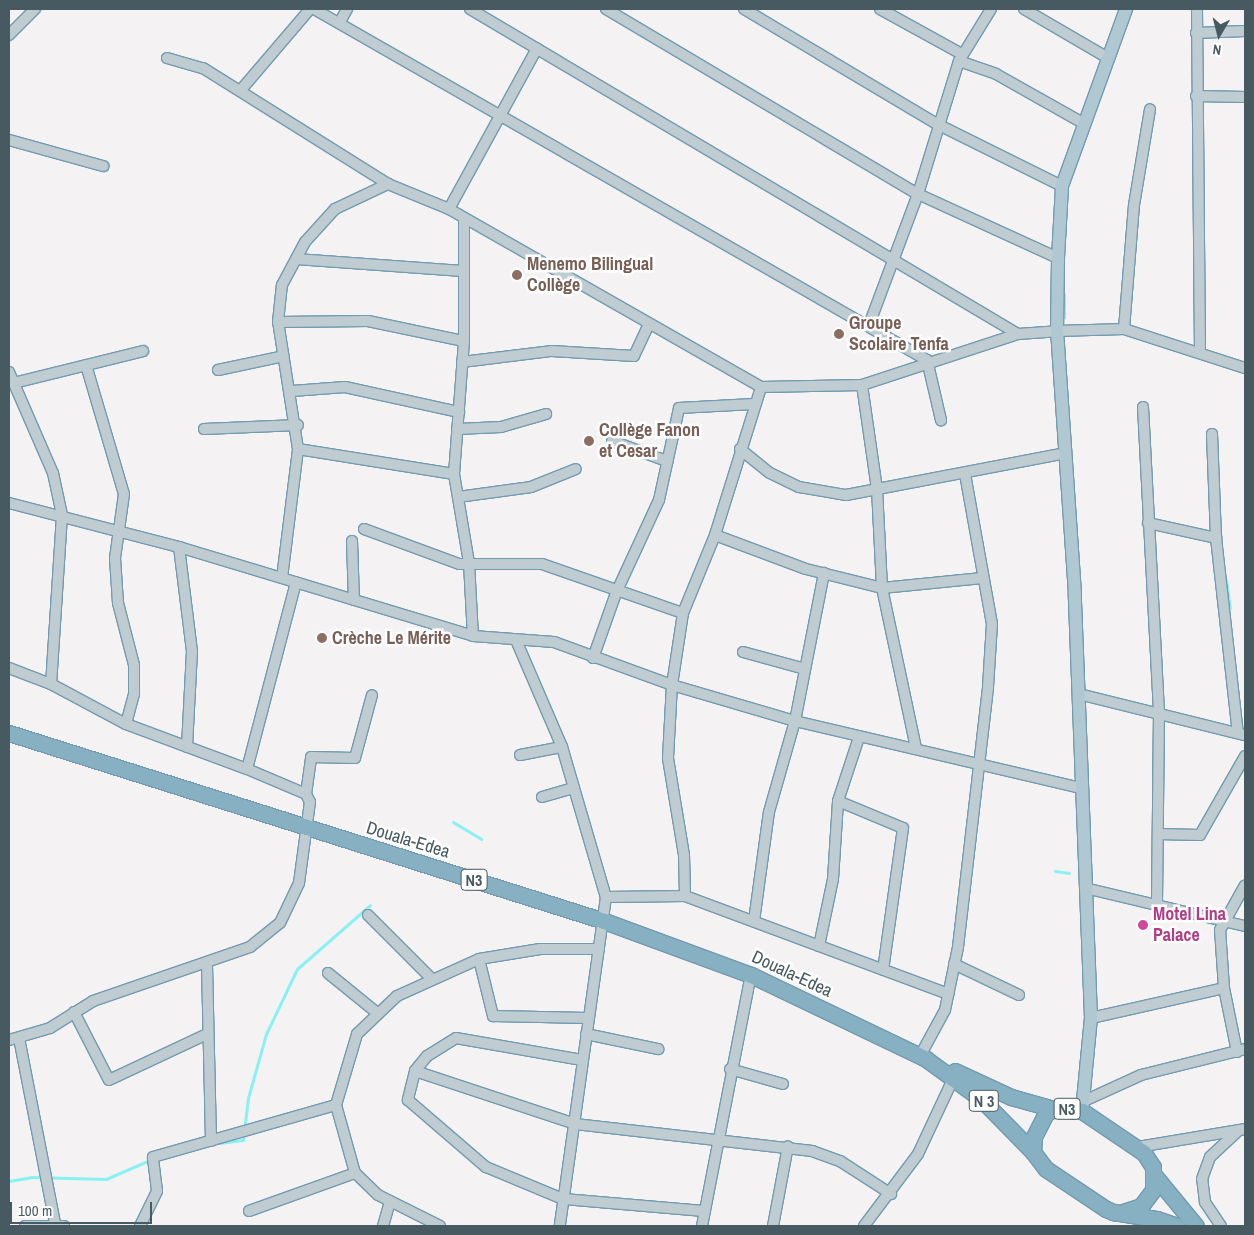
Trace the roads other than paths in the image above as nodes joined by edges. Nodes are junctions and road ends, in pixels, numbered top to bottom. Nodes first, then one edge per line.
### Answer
1 (34, 9) edge
2 (312, 9) edge
3 (347, 9) edge
4 (470, 9) edge
5 (606, 9) edge
6 (744, 9) edge
7 (880, 9) edge
8 (991, 9) edge
9 (1024, 9) edge
10 (1126, 9) edge
11 (1197, 9) edge
12 (341, 20) junction
13 (1245, 31) edge
14 (1196, 33) junction
15 (9, 35) edge
16 (537, 48) junction
17 (167, 58) dead end
18 (960, 58) junction
19 (1108, 58) junction
20 (240, 92) junction
21 (1196, 96) junction
22 (1245, 97) edge
23 (1150, 110) dead end
24 (501, 113) junction
25 (1083, 123) junction
26 (937, 124) junction
27 (9, 140) edge
28 (103, 166) dead end
29 (388, 184) junction
30 (1062, 186) junction
31 (918, 194) junction
32 (449, 209) junction
33 (464, 219) junction
34 (892, 256) junction
35 (1058, 258) junction
36 (296, 259) junction
37 (463, 270) junction
38 (278, 322) junction
39 (649, 324) junction
40 (869, 325) junction
41 (1124, 329) junction
42 (1057, 331) junction
43 (1018, 334) junction
44 (464, 341) junction
45 (143, 351) dead end
46 (1200, 351) junction
47 (284, 356) junction
48 (927, 360) junction
49 (462, 362) junction
50 (86, 365) junction
51 (1245, 368) edge
52 (218, 370) dead end
53 (9, 372) edge
54 (14, 383) junction
55 (862, 385) junction
56 (761, 386) junction
57 (292, 391) junction
58 (753, 404) junction
59 (1143, 407) dead end
60 (459, 412) junction
61 (546, 414) dead end
62 (941, 420) dead end
63 (298, 425) junction
64 (204, 428) dead end
65 (458, 430) junction
66 (1212, 434) dead end
67 (612, 440) dead end
68 (740, 449) junction
69 (298, 450) junction
70 (1066, 453) junction
71 (667, 461) junction
72 (576, 469) dead end
73 (454, 474) junction
74 (965, 474) junction
75 (877, 489) junction
76 (458, 497) junction
77 (9, 503) edge
78 (62, 515) junction
79 (1148, 523) junction
80 (364, 529) dead end
81 (117, 531) junction
82 (715, 535) junction
83 (1216, 538) junction
84 (352, 540) dead end
85 (179, 547) junction
86 (469, 563) junction
87 (824, 573) junction
88 (282, 578) junction
89 (983, 578) junction
90 (296, 582) junction
91 (882, 588) junction
92 (616, 593) junction
93 (354, 600) junction
94 (683, 613) junction
95 (473, 636) junction
96 (516, 640) junction
97 (744, 652) dead end
98 (593, 658) junction
99 (9, 668) edge
100 (805, 669) junction
101 (50, 684) junction
102 (672, 685) junction
103 (1079, 694) junction
104 (372, 695) dead end
105 (1159, 712) junction
106 (795, 721) junction
107 (126, 724) junction
108 (9, 733) edge
109 (1242, 734) edge
110 (859, 737) junction
111 (187, 747) junction
112 (562, 747) junction
113 (916, 748) junction
114 (520, 754) dead end
115 (1245, 756) edge
116 (978, 766) junction
117 (247, 770) junction
118 (574, 788) junction
119 (1080, 788) junction
120 (306, 794) junction
121 (542, 797) dead end
122 (838, 801) junction
123 (309, 828) junction
124 (1158, 834) junction
125 (1245, 886) edge
126 (1085, 888) junction
127 (685, 896) junction
128 (606, 898) junction
129 (1157, 902) junction
130 (368, 915) dead end
131 (1224, 920) junction
132 (604, 921) junction
133 (754, 921) junction
134 (1245, 926) edge
135 (820, 946) junction
136 (599, 949) junction
137 (479, 959) junction
138 (207, 964) junction
139 (954, 964) junction
140 (883, 970) junction
141 (328, 973) dead end
142 (752, 975) junction
143 (431, 978) junction
144 (1224, 988) junction
145 (948, 994) junction
146 (1019, 995) dead end
147 (74, 1012) junction
148 (376, 1012) junction
149 (588, 1018) junction
150 (1091, 1018) junction
151 (586, 1034) junction
152 (205, 1035) junction
153 (14, 1039) edge
154 (658, 1049) dead end
155 (1241, 1050) edge
156 (923, 1058) junction
157 (582, 1060) junction
158 (730, 1069) junction
159 (415, 1071) junction
160 (953, 1079) junction
161 (783, 1084) dead end
162 (336, 1106) junction
163 (1083, 1106) junction
164 (1054, 1108) junction
165 (575, 1124) junction
166 (1241, 1131) edge
167 (716, 1140) junction
168 (211, 1141) junction
169 (788, 1146) junction
170 (1138, 1147) junction
171 (1033, 1152) junction
172 (355, 1173) junction
173 (1154, 1175) junction
174 (891, 1194) junction
175 (563, 1199) junction
176 (390, 1202) junction
177 (249, 1211) dead end
178 (704, 1211) junction
179 (1120, 1213) junction
180 (59, 1225) edge
181 (1196, 1225) edge
182 (25, 1226) edge
183 (140, 1226) edge
184 (383, 1226) edge
185 (440, 1226) edge
186 (560, 1226) edge
187 (702, 1226) edge
188 (773, 1226) edge
189 (864, 1226) edge
190 (1176, 1226) edge
191 (1221, 1226) edge

1 - 15 street
2 - 12 street
2 - 20 street
3 - 12 street
4 - 16 street
5 - 31 street
6 - 26 street
7 - 18 street
8 - 18 street
9 - 19 street
10 - 19 main road
11 - 14 street
12 - 24 street
13 - 14 street
14 - 21 street
16 - 24 street
16 - 34 street
17 - 20 street
18 - 25 street
18 - 26 street
19 - 25 main road
20 - 29 street
21 - 22 street
21 - 46 street
23 - 41 street
24 - 32 street
24 - 40 street
25 - 30 main road
26 - 30 street
26 - 31 street
27 - 28 street
29 - 32 street
29 - 36 street
30 - 35 main road
31 - 34 street
31 - 35 street
32 - 33 street
33 - 37 street
33 - 39 street
34 - 40 street
34 - 43 street
35 - 42 main road
36 - 37 street
36 - 38 street
37 - 44 street
38 - 44 street
38 - 47 street
39 - 49 street
39 - 56 street
40 - 48 street
41 - 42 street
41 - 46 street
42 - 43 street
42 - 70 main road
43 - 48 street
44 - 49 street
45 - 50 street
46 - 51 street
47 - 52 street
47 - 57 street
48 - 55 street
48 - 62 street
49 - 60 street
50 - 54 street
50 - 81 street
53 - 54 street
54 - 78 street
55 - 56 street
55 - 75 street
56 - 58 street
57 - 60 street
57 - 63 street
58 - 68 street
58 - 71 street
59 - 79 street
60 - 65 street
61 - 65 street
63 - 64 street
63 - 69 street
65 - 73 street
66 - 83 street
67 - 71 street
68 - 75 street
68 - 82 street
69 - 73 street
69 - 88 street
70 - 74 street
70 - 103 main road
71 - 92 street
72 - 76 street
73 - 76 street
74 - 75 street
74 - 89 street
75 - 91 street
76 - 86 street
77 - 78 street
78 - 81 street
78 - 101 street
79 - 83 street
79 - 105 street
80 - 86 street
81 - 85 street
81 - 107 street
82 - 87 street
82 - 94 street
83 - 109 street
84 - 93 street
85 - 88 street
85 - 111 street
86 - 92 street
86 - 95 street
87 - 91 street
87 - 100 street
88 - 90 street
89 - 91 street
89 - 116 street
90 - 93 street
90 - 117 street
91 - 113 street
92 - 94 street
92 - 98 street
93 - 95 street
94 - 102 street
95 - 96 street
96 - 98 street
96 - 112 street
97 - 100 street
98 - 102 street
99 - 101 street
100 - 106 street
101 - 107 street
102 - 106 street
102 - 127 street
103 - 105 street
103 - 119 main road
104 - 120 street
105 - 109 street
105 - 124 street
106 - 110 street
106 - 133 street
107 - 111 street
108 - 123 highway, Douala-Edea / N3
110 - 113 street
110 - 122 street
111 - 117 street
112 - 114 street
112 - 118 street
113 - 116 street
115 - 124 street
116 - 119 street
116 - 139 street
117 - 120 street
118 - 121 street
118 - 128 street
119 - 126 main road
120 - 123 street
122 - 135 street
122 - 140 street
123 - 132 highway, Douala-Edea / N3
123 - 138 street
124 - 129 street
125 - 131 street
126 - 129 street
126 - 150 main road
127 - 128 street
127 - 133 street
128 - 132 street
129 - 131 street
130 - 143 street
131 - 134 street
131 - 144 street
132 - 136 street
132 - 142 highway, Douala-Edea / N3
133 - 135 street
135 - 140 street
136 - 137 street
136 - 149 street
137 - 143 street
137 - 149 street
138 - 147 street
138 - 152 street
139 - 145 street
139 - 146 street
140 - 145 street
141 - 148 street
142 - 156 highway, Douala-Edea / N3
142 - 158 street
143 - 148 street
144 - 150 street
144 - 155 street
145 - 156 street
147 - 152 street
147 - 153 street
148 - 162 street
149 - 151 street
150 - 163 main road
151 - 154 street
151 - 157 street
152 - 168 street
153 - 180 street
155 - 163 street
156 - 160 highway, N 3
156 - 164 highway, N 3
157 - 159 street
157 - 165 street
158 - 161 street
158 - 167 street
159 - 165 street
159 - 175 street
160 - 171 highway, N 3
160 - 174 street
162 - 168 street
162 - 172 street
163 - 164 highway, N3
163 - 170 highway, N3
164 - 171 highway, N3
165 - 167 street
165 - 175 street
166 - 170 street
166 - 191 street
167 - 169 street
167 - 178 street
168 - 183 street
169 - 174 street
169 - 188 street
170 - 173 highway, N3
171 - 179 highway
172 - 176 street
172 - 177 street
173 - 179 highway
173 - 181 highway, N3
174 - 189 street
175 - 178 street
175 - 186 street
176 - 184 street
176 - 185 street
178 - 187 street
179 - 190 highway
180 - 182 street

